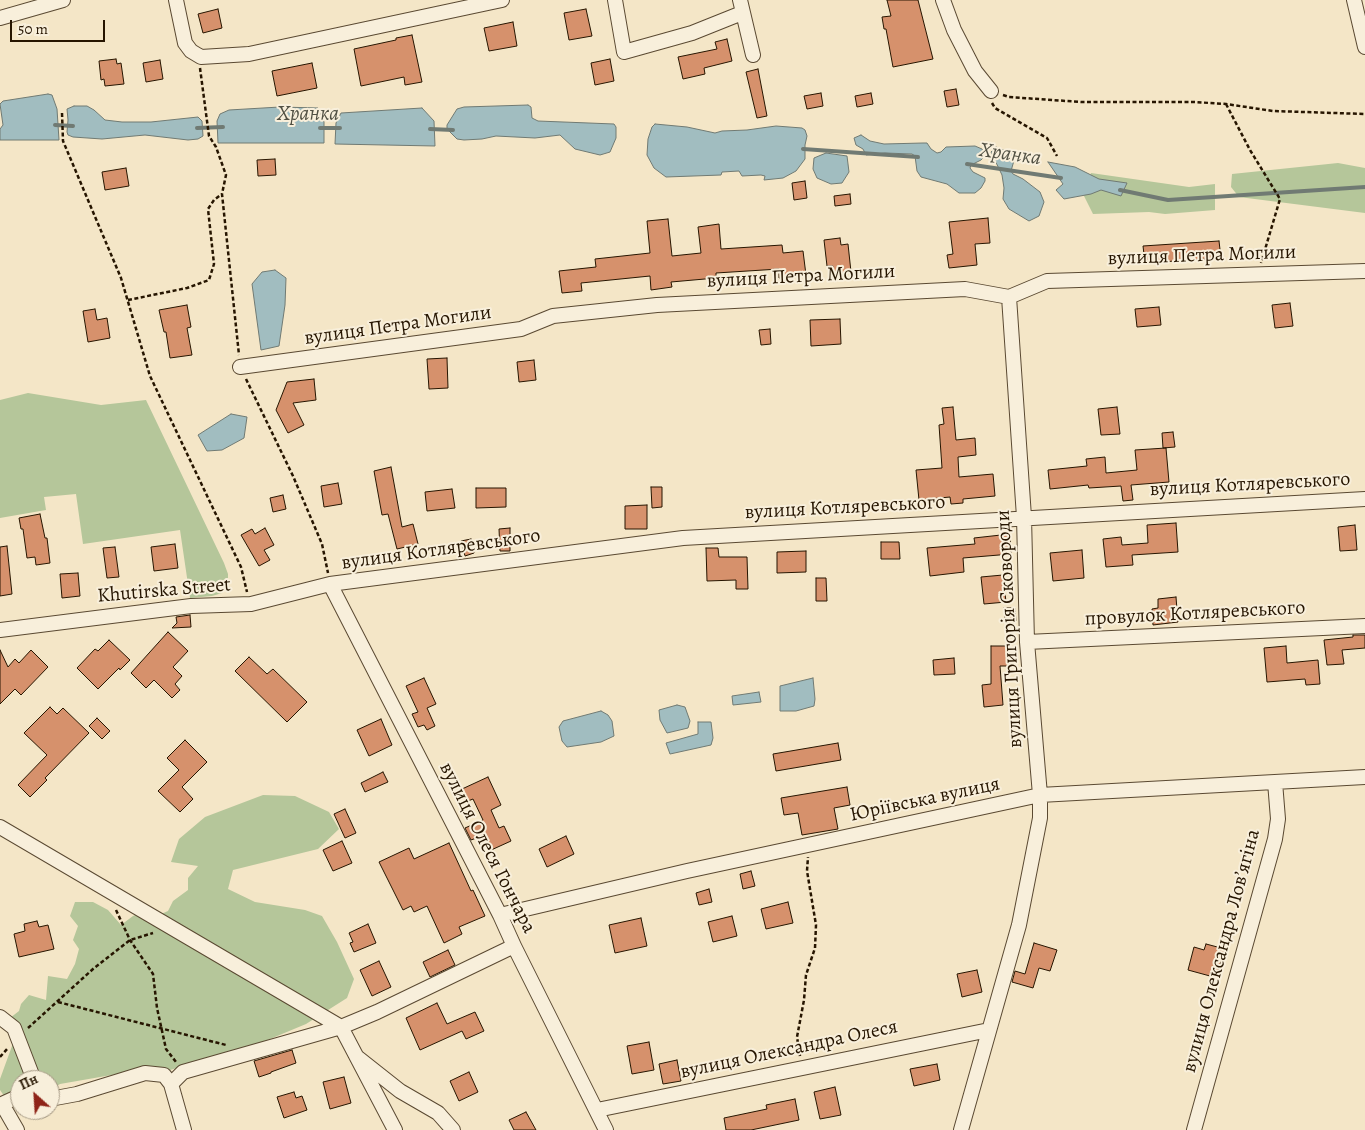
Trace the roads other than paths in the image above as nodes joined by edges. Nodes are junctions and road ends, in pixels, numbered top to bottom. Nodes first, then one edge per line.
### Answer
1 (62, 0) edge
2 (176, 0) edge
3 (502, 0) edge
4 (615, 0) edge
5 (943, 0) edge
6 (1354, 0) edge
7 (741, 7) edge
8 (0, 18) edge
9 (1365, 48) edge
10 (753, 55) dead end
11 (991, 91) road end
12 (1365, 271) edge
13 (1009, 297) junction
14 (240, 367) road end
15 (1365, 499) edge
16 (1024, 518) junction
17 (330, 584) junction
18 (1365, 626) edge
19 (0, 630) edge
20 (1027, 642) junction
21 (1365, 777) edge
22 (1275, 782) junction
23 (1040, 795) junction
24 (0, 827) edge
25 (500, 915) junction
26 (514, 946) junction
27 (0, 1017) edge
28 (341, 1027) junction
29 (989, 1030) junction
30 (357, 1057) junction
31 (30, 1070) edge
32 (171, 1084) junction
33 (60, 1097) edge
34 (10, 1100) edge
35 (597, 1110) junction
36 (10, 1119) edge
37 (184, 1130) edge
38 (395, 1130) edge
39 (453, 1130) edge
40 (606, 1130) edge
41 (961, 1130) edge
42 (1194, 1130) edge

1 - 8 street
2 - 3 street
4 - 7 street
5 - 11 street
6 - 9 street
7 - 10 street
12 - 13 street, вулиця Петра Могили
13 - 14 street, вулиця Петра Могили
13 - 16 street, вулиця Григорія Сковороди
15 - 16 street, вулиця Котляревського
16 - 17 street, вулиця Котляревського
16 - 20 street, вулиця Григорія Сковороди
17 - 19 street, Khutirska Street
17 - 25 street, вулиця Олеся Гончара
18 - 20 street, провулок Котляревського
20 - 23 street, вулиця Григорія Сковороди
21 - 22 street, Юріївська вулиця
22 - 23 street, Юріївська вулиця
22 - 42 street, вулиця Олександра Ловʼягіна
23 - 25 street, Юріївська вулиця
23 - 29 street, вулиця Григорія Сковороди
24 - 28 street
25 - 26 street, вулиця Олеся Гончара
26 - 28 street
26 - 35 street, вулиця Олеся Гончара
27 - 31 street
28 - 30 street
28 - 32 street
29 - 35 street, вулиця Олександра Олеся
29 - 41 street, вулиця Григорія Сковороди
30 - 38 street
30 - 39 street
32 - 33 street
32 - 37 street
34 - 36 street
35 - 40 street, вулиця Олеся Гончара

